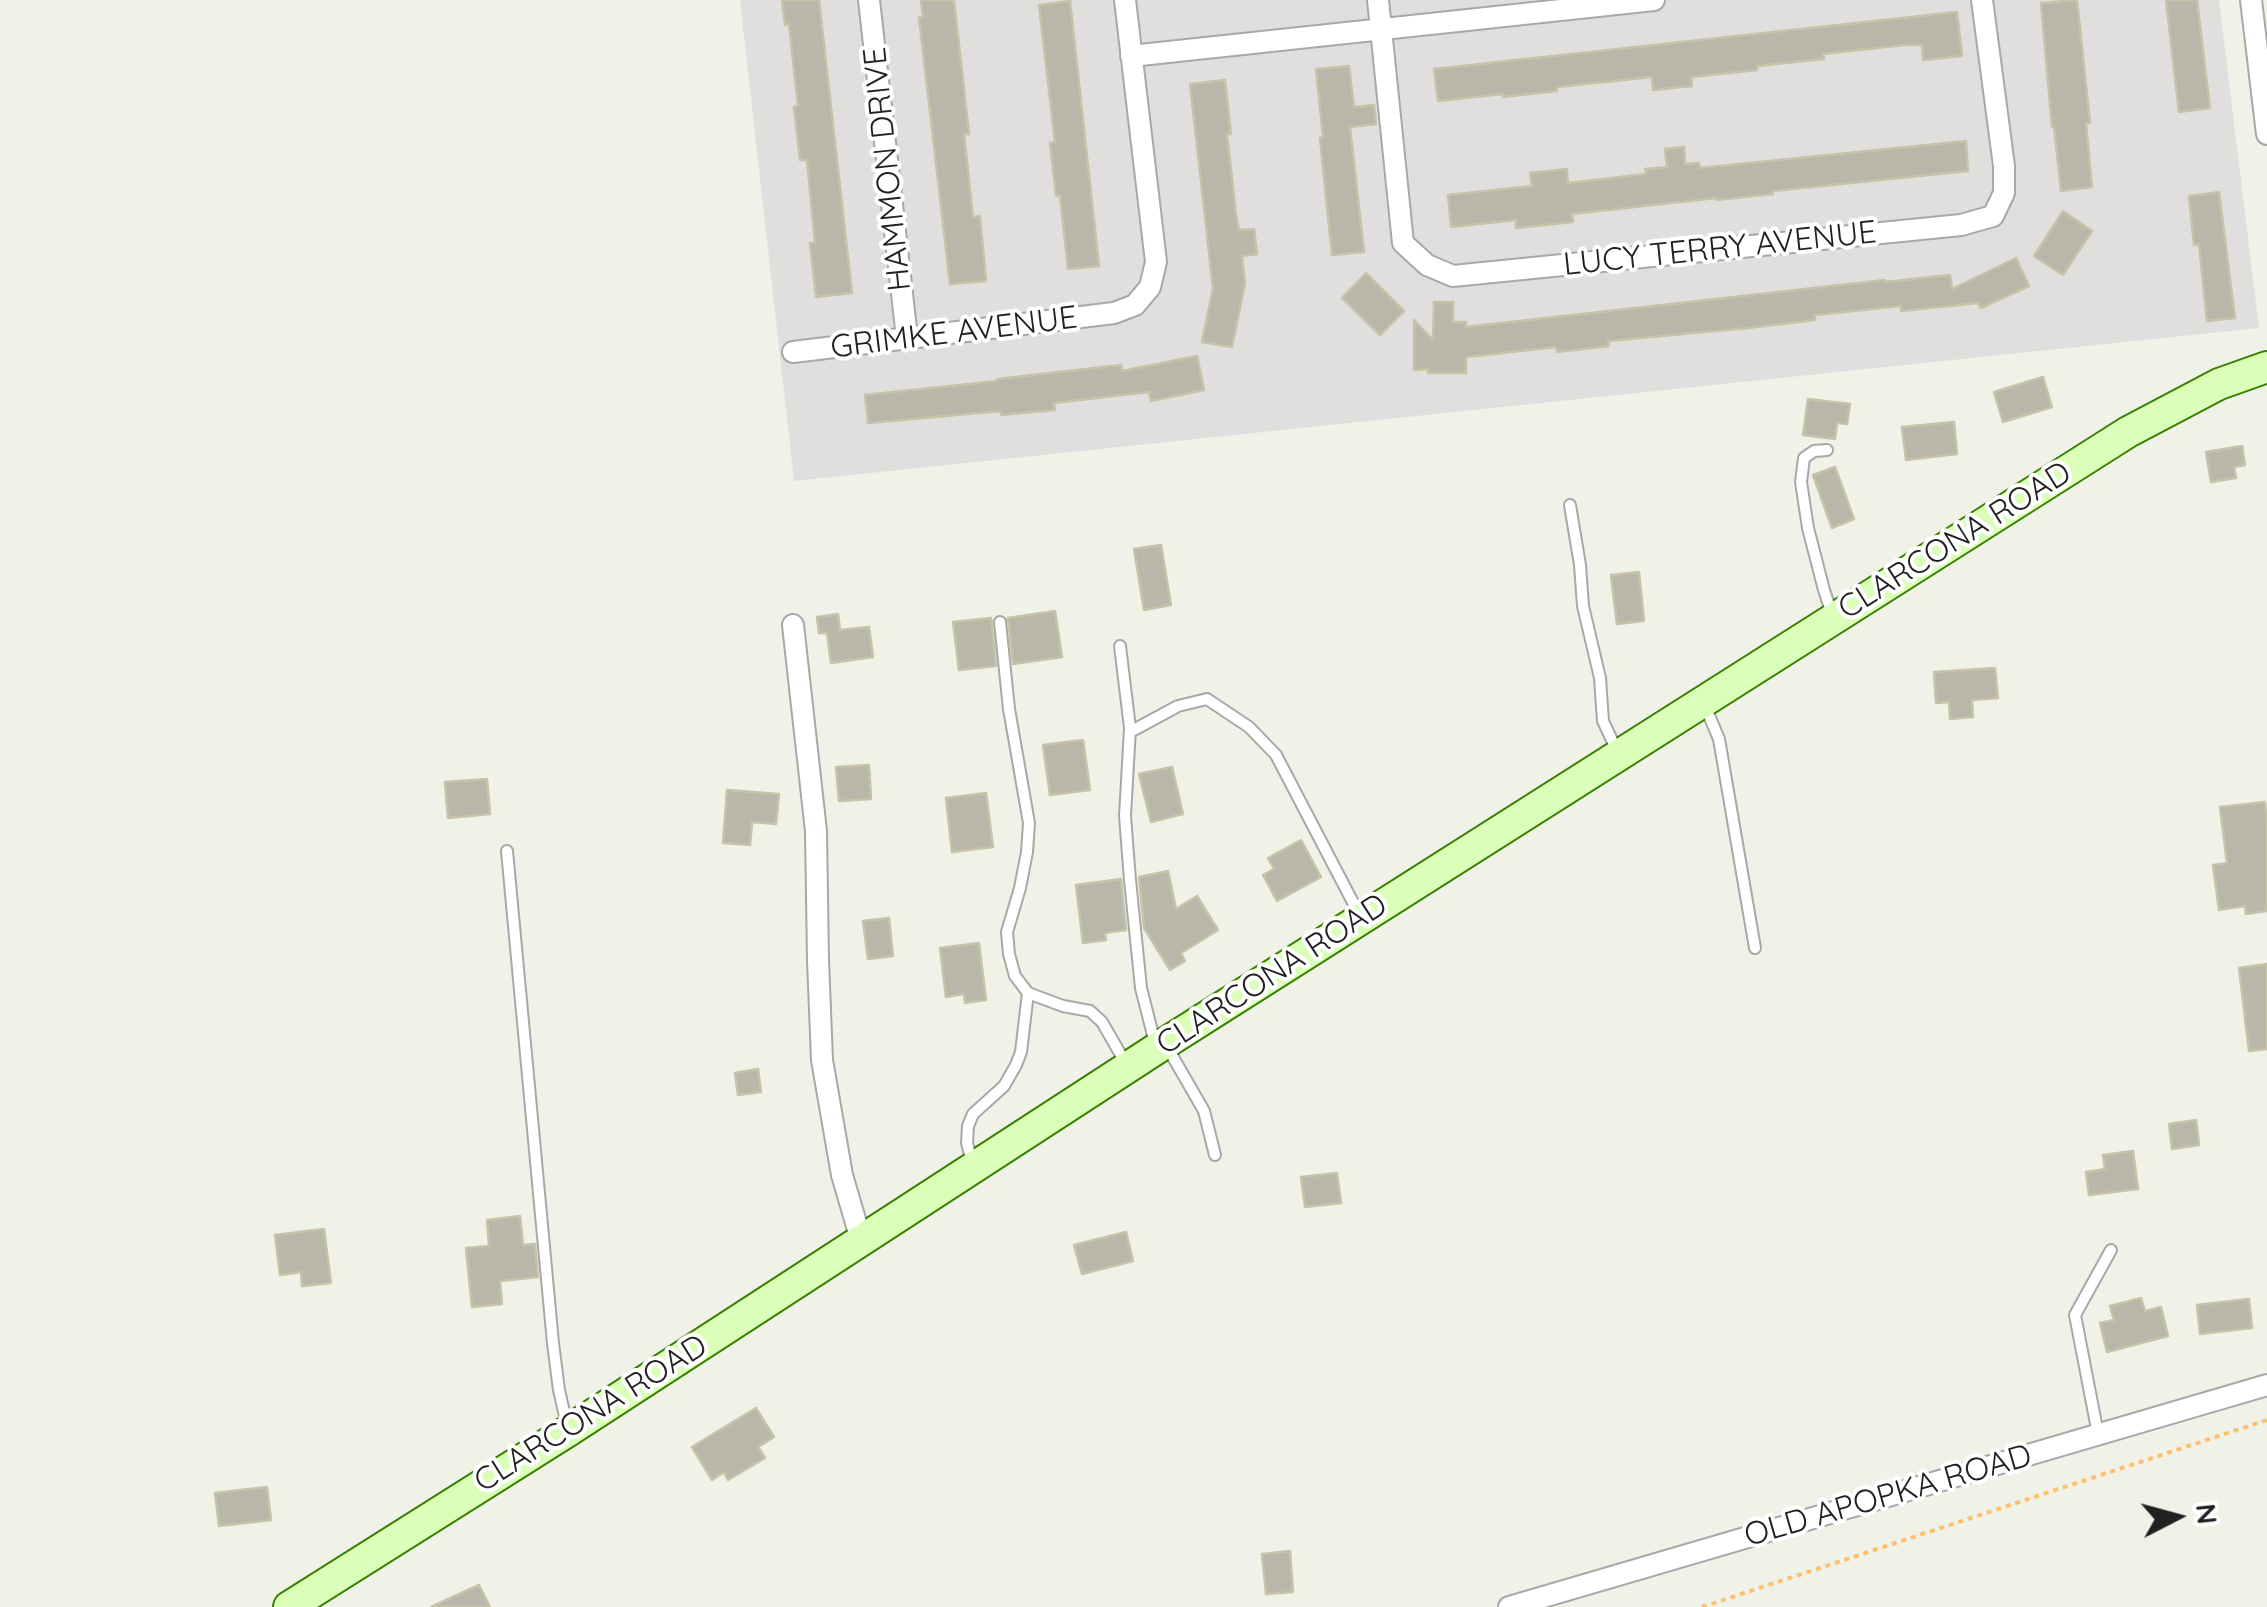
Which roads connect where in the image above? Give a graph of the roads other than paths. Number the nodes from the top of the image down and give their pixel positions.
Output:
1 (869, 0) edge
2 (1124, 0) edge
3 (1378, 0) edge
4 (1654, 0) edge
5 (1982, 0) edge
6 (2251, 0) edge
7 (1381, 29) junction
8 (1131, 56) junction
9 (2267, 134) edge
10 (907, 338) junction
11 (793, 352) dead end
12 (2267, 367) edge
13 (1826, 450) dead end
14 (1570, 506) dead end
15 (1834, 618) junction
16 (1000, 622) dead end
17 (792, 624) dead end
18 (1120, 646) dead end
19 (1703, 701) junction
20 (1130, 732) junction
21 (1619, 754) junction
22 (507, 851) dead end
23 (1362, 918) junction
24 (1755, 948) dead end
25 (1028, 993) junction
26 (1160, 1046) junction
27 (1128, 1068) junction
28 (1215, 1154) dead end
29 (973, 1168) junction
30 (861, 1240) junction
31 (2111, 1250) dead end
32 (2267, 1386) edge
33 (568, 1431) junction
34 (2098, 1435) junction
35 (289, 1607) edge
36 (1509, 1607) edge

1 - 10 street, HAMMON DRIVE
2 - 8 street
3 - 7 street
4 - 7 street
5 - 7 street, LUCY TERRY AVENUE
6 - 9 street
7 - 8 street
8 - 10 street, GRIMKE AVENUE
10 - 11 street, GRIMKE AVENUE
12 - 15 main road, CLARCONA ROAD
13 - 15 lane
14 - 21 lane
15 - 19 main road, CLARCONA ROAD
16 - 25 lane
17 - 30 street
18 - 20 lane
19 - 21 main road, CLARCONA ROAD
19 - 24 lane
20 - 23 lane
20 - 26 lane
21 - 23 main road, CLARCONA ROAD
22 - 33 lane
23 - 26 main road, CLARCONA ROAD
25 - 27 lane
25 - 29 lane
26 - 27 main road, CLARCONA ROAD
26 - 28 lane
27 - 29 main road, CLARCONA ROAD
29 - 30 main road, CLARCONA ROAD
30 - 33 main road, CLARCONA ROAD
31 - 34 lane
32 - 34 street, OLD APOPKA ROAD
33 - 35 main road, CLARCONA ROAD
34 - 36 street, OLD APOPKA ROAD

